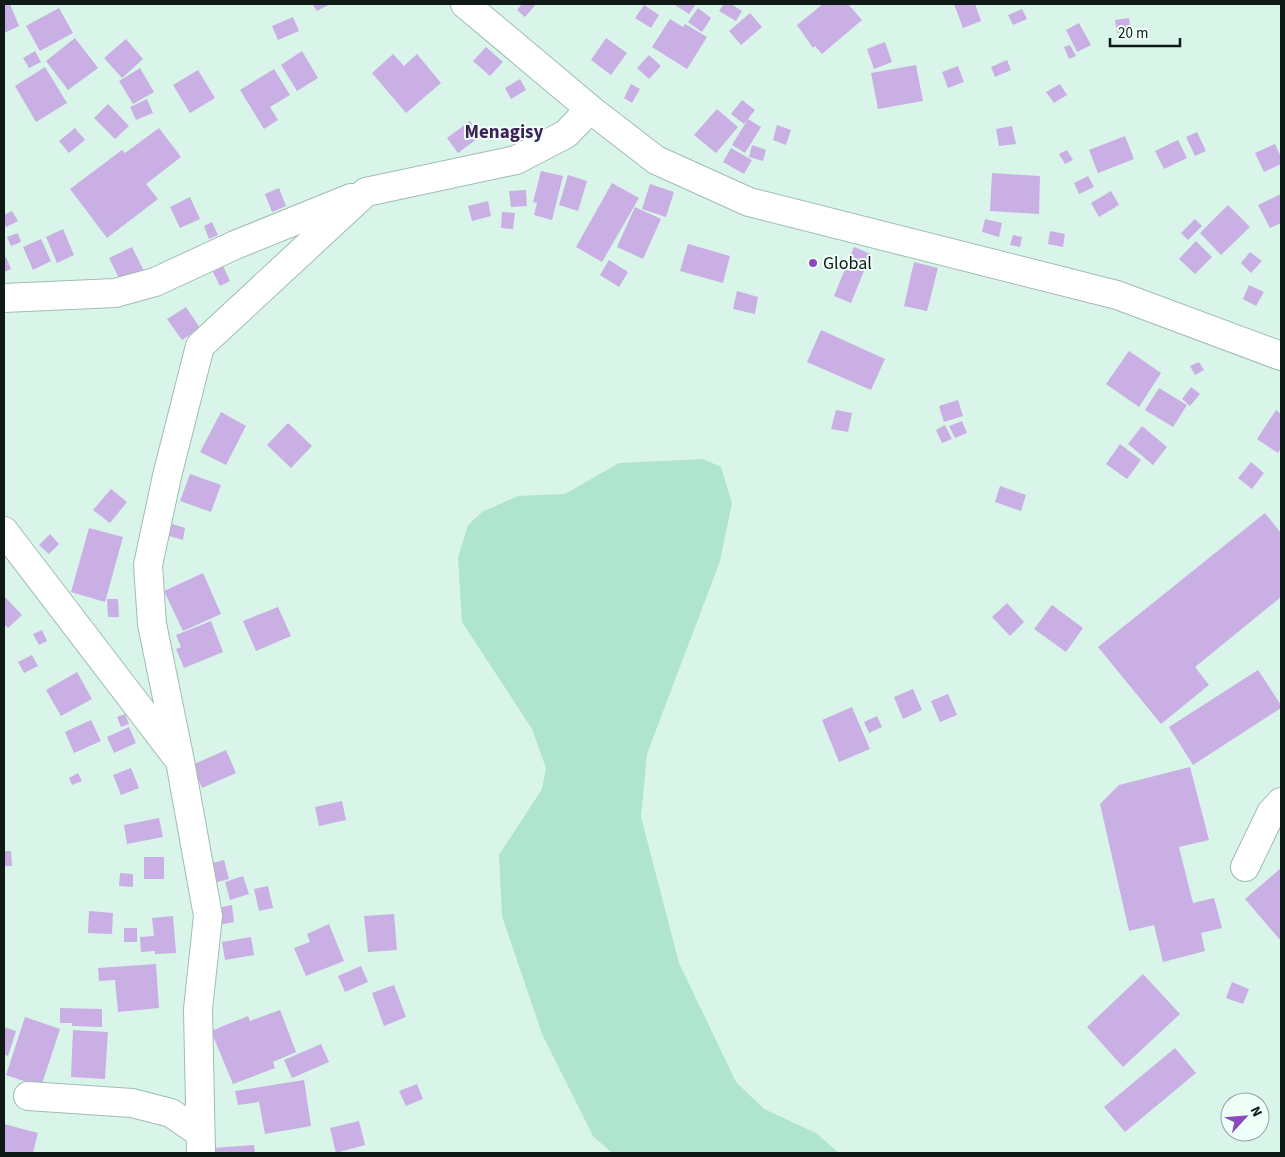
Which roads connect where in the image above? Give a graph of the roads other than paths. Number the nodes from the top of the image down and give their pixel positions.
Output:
1 (465, 4) edge
2 (590, 109) junction
3 (366, 192) junction
4 (4, 298) edge
5 (1281, 356) edge
6 (4, 531) edge
7 (180, 761) junction
8 (1281, 802) edge
9 (1245, 867) dead end
10 (28, 1096) dead end
11 (200, 1143) edge

1 - 2 street
2 - 3 street
2 - 5 street
3 - 4 street
3 - 7 street
6 - 7 street
7 - 11 street
8 - 9 street
10 - 11 street

